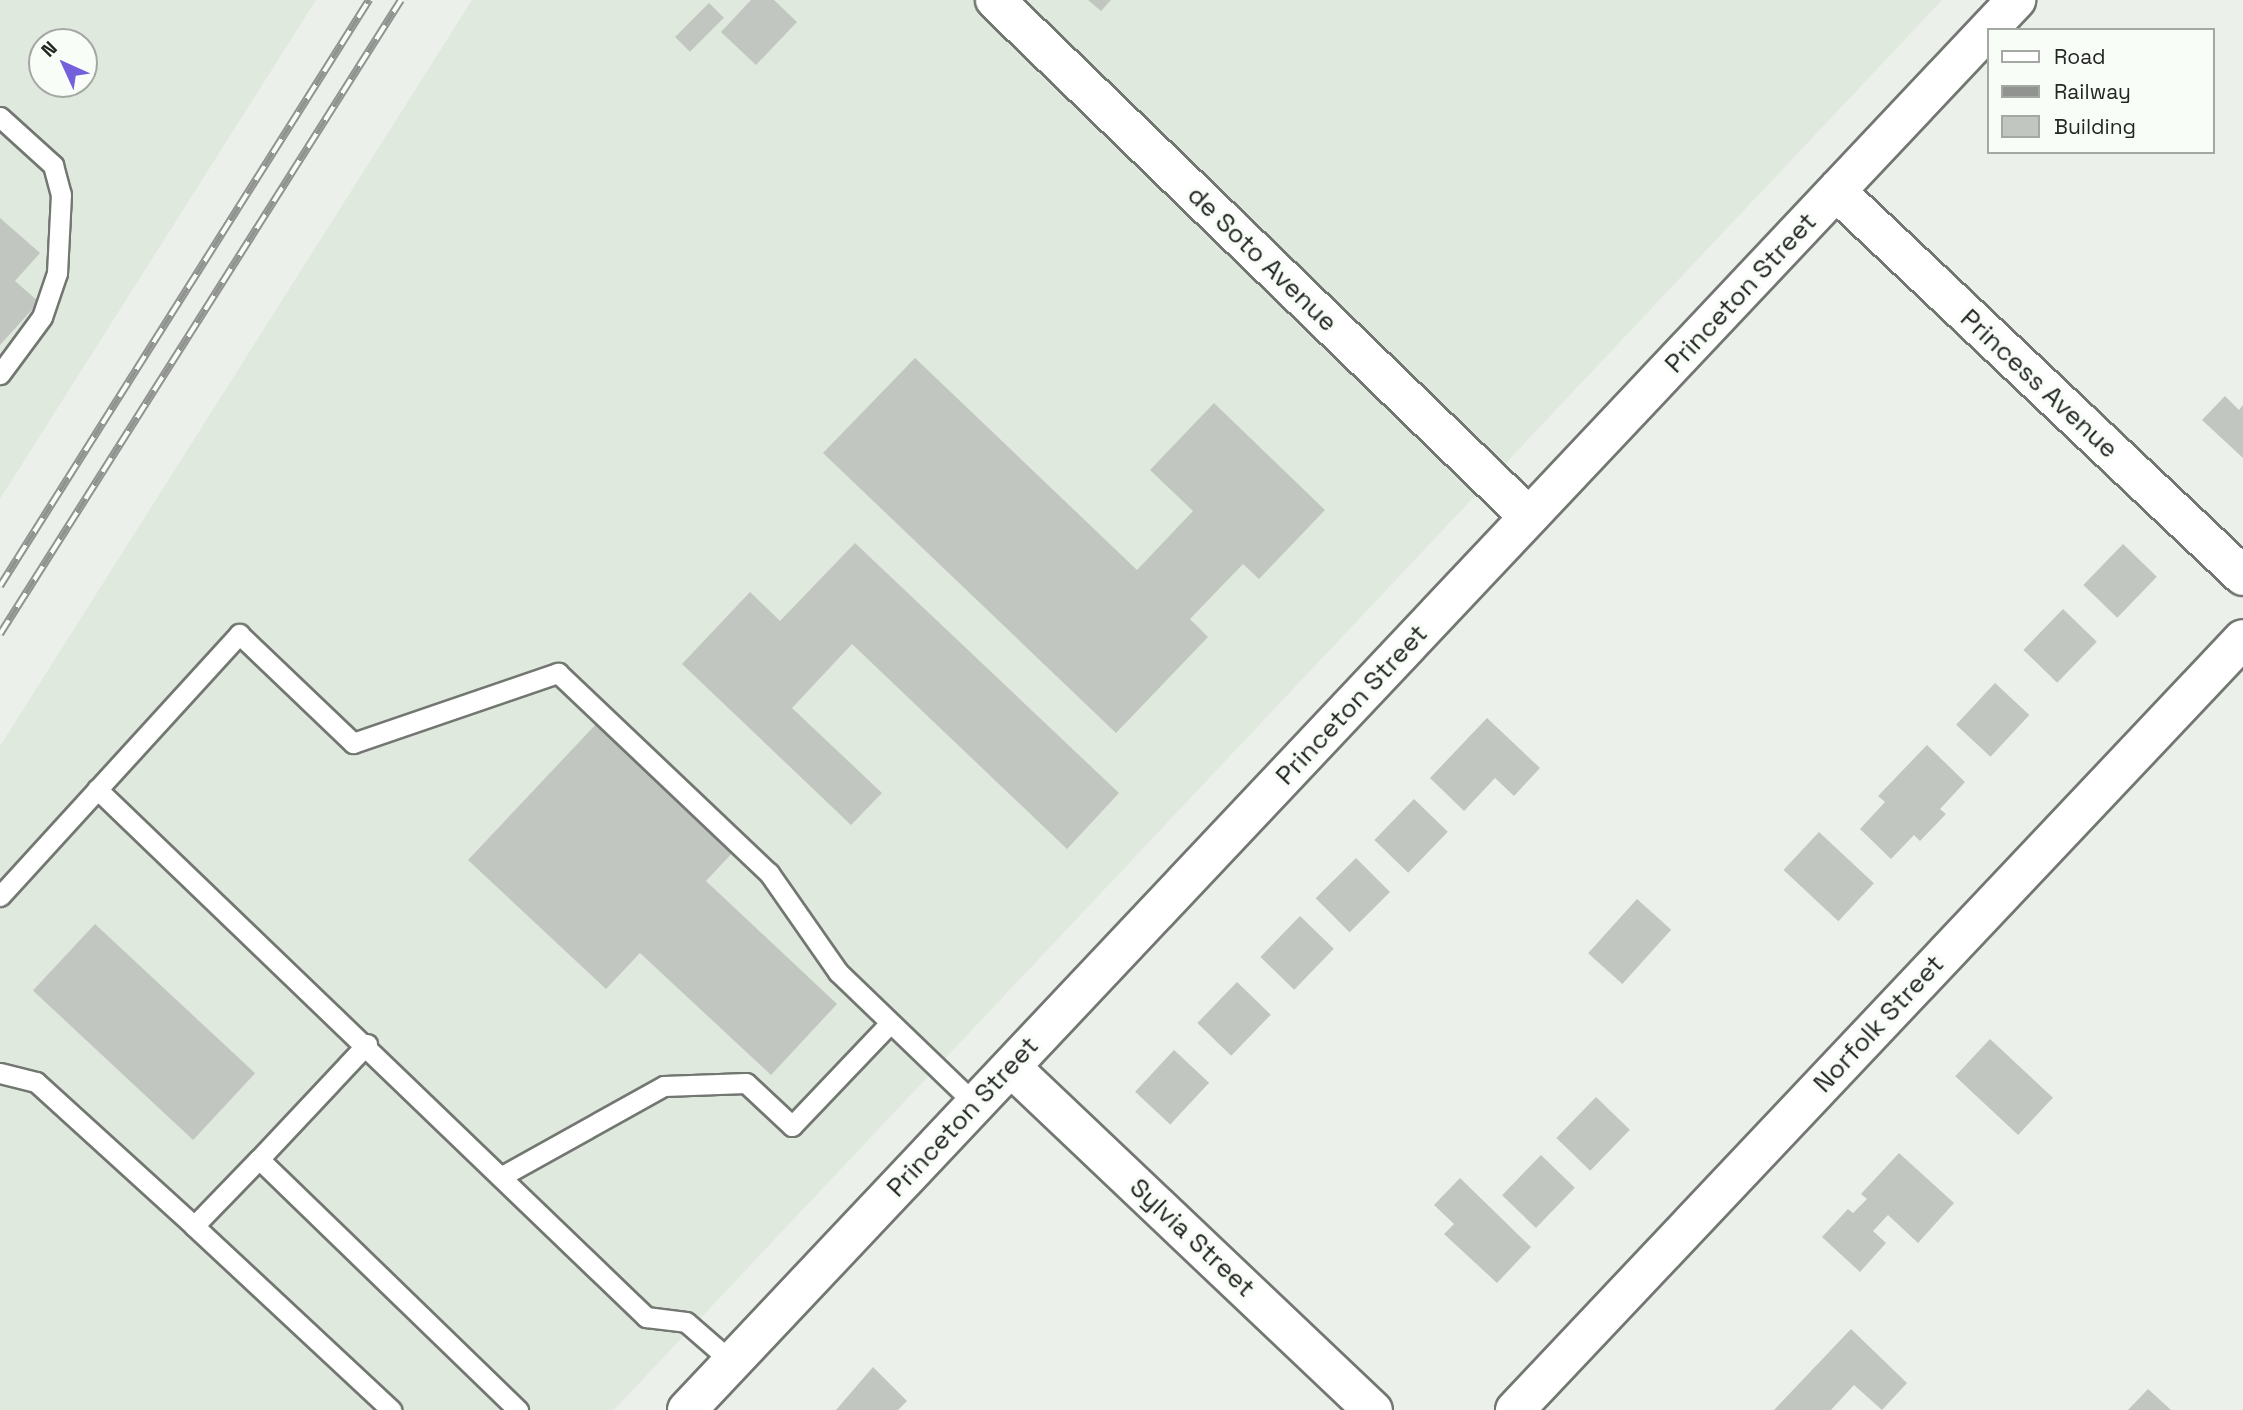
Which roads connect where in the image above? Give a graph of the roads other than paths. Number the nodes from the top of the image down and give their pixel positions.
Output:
1 (995, 0) edge
2 (2016, 0) edge
3 (1990, 28) edge
4 (1988, 30) edge
5 (0, 117) edge
6 (1836, 191) junction
7 (0, 374) edge
8 (1529, 517) junction
9 (2243, 576) edge
10 (2243, 639) edge
11 (97, 789) junction
12 (0, 896) edge
13 (889, 1024) junction
14 (367, 1044) junction
15 (1011, 1067) junction
16 (0, 1073) edge
17 (975, 1104) junction
18 (259, 1159) junction
19 (502, 1176) junction
20 (194, 1226) junction
21 (732, 1362) junction
22 (391, 1410) edge
23 (518, 1410) edge
24 (687, 1410) edge
25 (1373, 1410) edge
26 (1516, 1410) edge

1 - 8 street, de Soto Avenue
2 - 3 street, Princeton Street
4 - 6 street, Princeton Street
5 - 7 lane
6 - 8 street, Princeton Street
6 - 9 street, Princess Avenue
8 - 15 street, Princeton Street
10 - 26 street, Norfolk Street
11 - 12 lane
11 - 13 lane
11 - 14 lane
13 - 17 lane
13 - 19 lane
14 - 18 lane
14 - 19 lane
15 - 17 street, Princeton Street
15 - 25 street, Sylvia Street
16 - 20 lane
17 - 21 street, Princeton Street
18 - 20 lane
18 - 23 lane
19 - 21 lane
20 - 22 lane
21 - 24 street, Princeton Street

